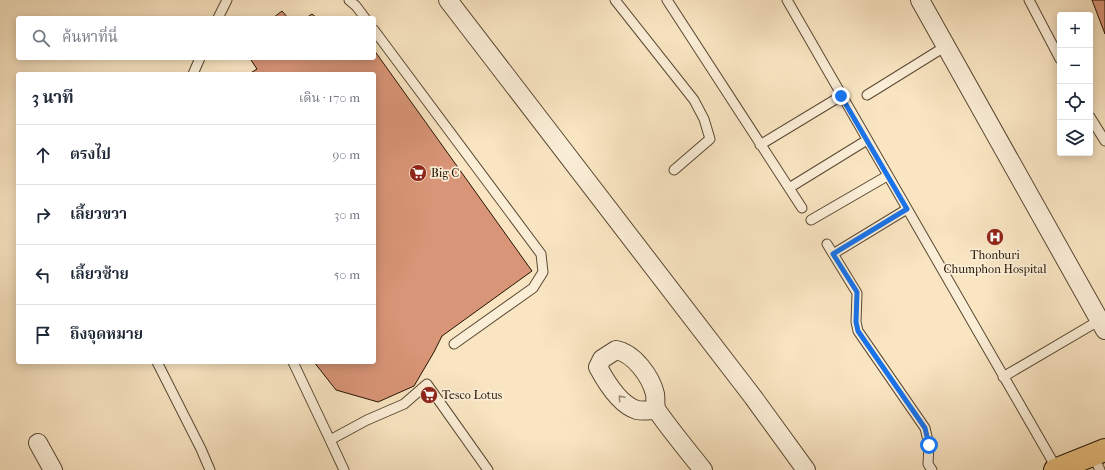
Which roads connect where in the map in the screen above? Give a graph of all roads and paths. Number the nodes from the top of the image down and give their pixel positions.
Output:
1 (226, 0) edge
2 (349, 0) edge
3 (448, 0) edge
4 (615, 0) edge
5 (667, 0) edge
6 (786, 0) edge
7 (920, 0) edge
8 (1029, 0) edge
9 (219, 16) edge
10 (364, 16) edge
11 (376, 33) edge
12 (946, 46) junction
13 (1057, 53) edge
14 (199, 60) edge
15 (194, 72) edge
16 (867, 95) dead end
17 (841, 96) junction
18 (1092, 120) edge
19 (867, 140) junction
20 (1105, 141) edge
21 (760, 145) junction
22 (674, 170) dead end
23 (887, 176) junction
24 (788, 188) junction
25 (802, 208) dead end
26 (907, 209) junction
27 (811, 220) dead end
28 (827, 244) dead end
29 (833, 254) junction
30 (1102, 325) edge
31 (454, 344) dead end
32 (158, 364) edge
33 (294, 364) edge
34 (1003, 377) junction
35 (656, 410) dead end
36 (330, 440) junction
37 (38, 443) dead end
38 (1099, 458) edge
39 (53, 470) edge
40 (210, 470) edge
41 (344, 470) edge
42 (488, 470) edge
43 (703, 470) edge
44 (806, 470) edge
45 (932, 470) edge
46 (1056, 470) edge

1 - 9 lane
2 - 10 lane
3 - 44 street
4 - 22 lane
5 - 21 lane
6 - 17 lane
7 - 12 street
8 - 13 lane
11 - 31 lane
12 - 16 lane
12 - 30 street
14 - 15 lane
17 - 19 lane
17 - 21 lane
18 - 20 lane
19 - 23 lane
19 - 24 lane
21 - 24 lane
23 - 26 lane
23 - 27 lane
24 - 25 lane
26 - 29 lane
26 - 34 lane
28 - 29 lane
29 - 45 lane
30 - 34 lane
32 - 40 lane
33 - 36 lane
34 - 46 lane
35 - 43 street
36 - 41 lane
36 - 42 lane
37 - 39 street
38 - 46 main road

